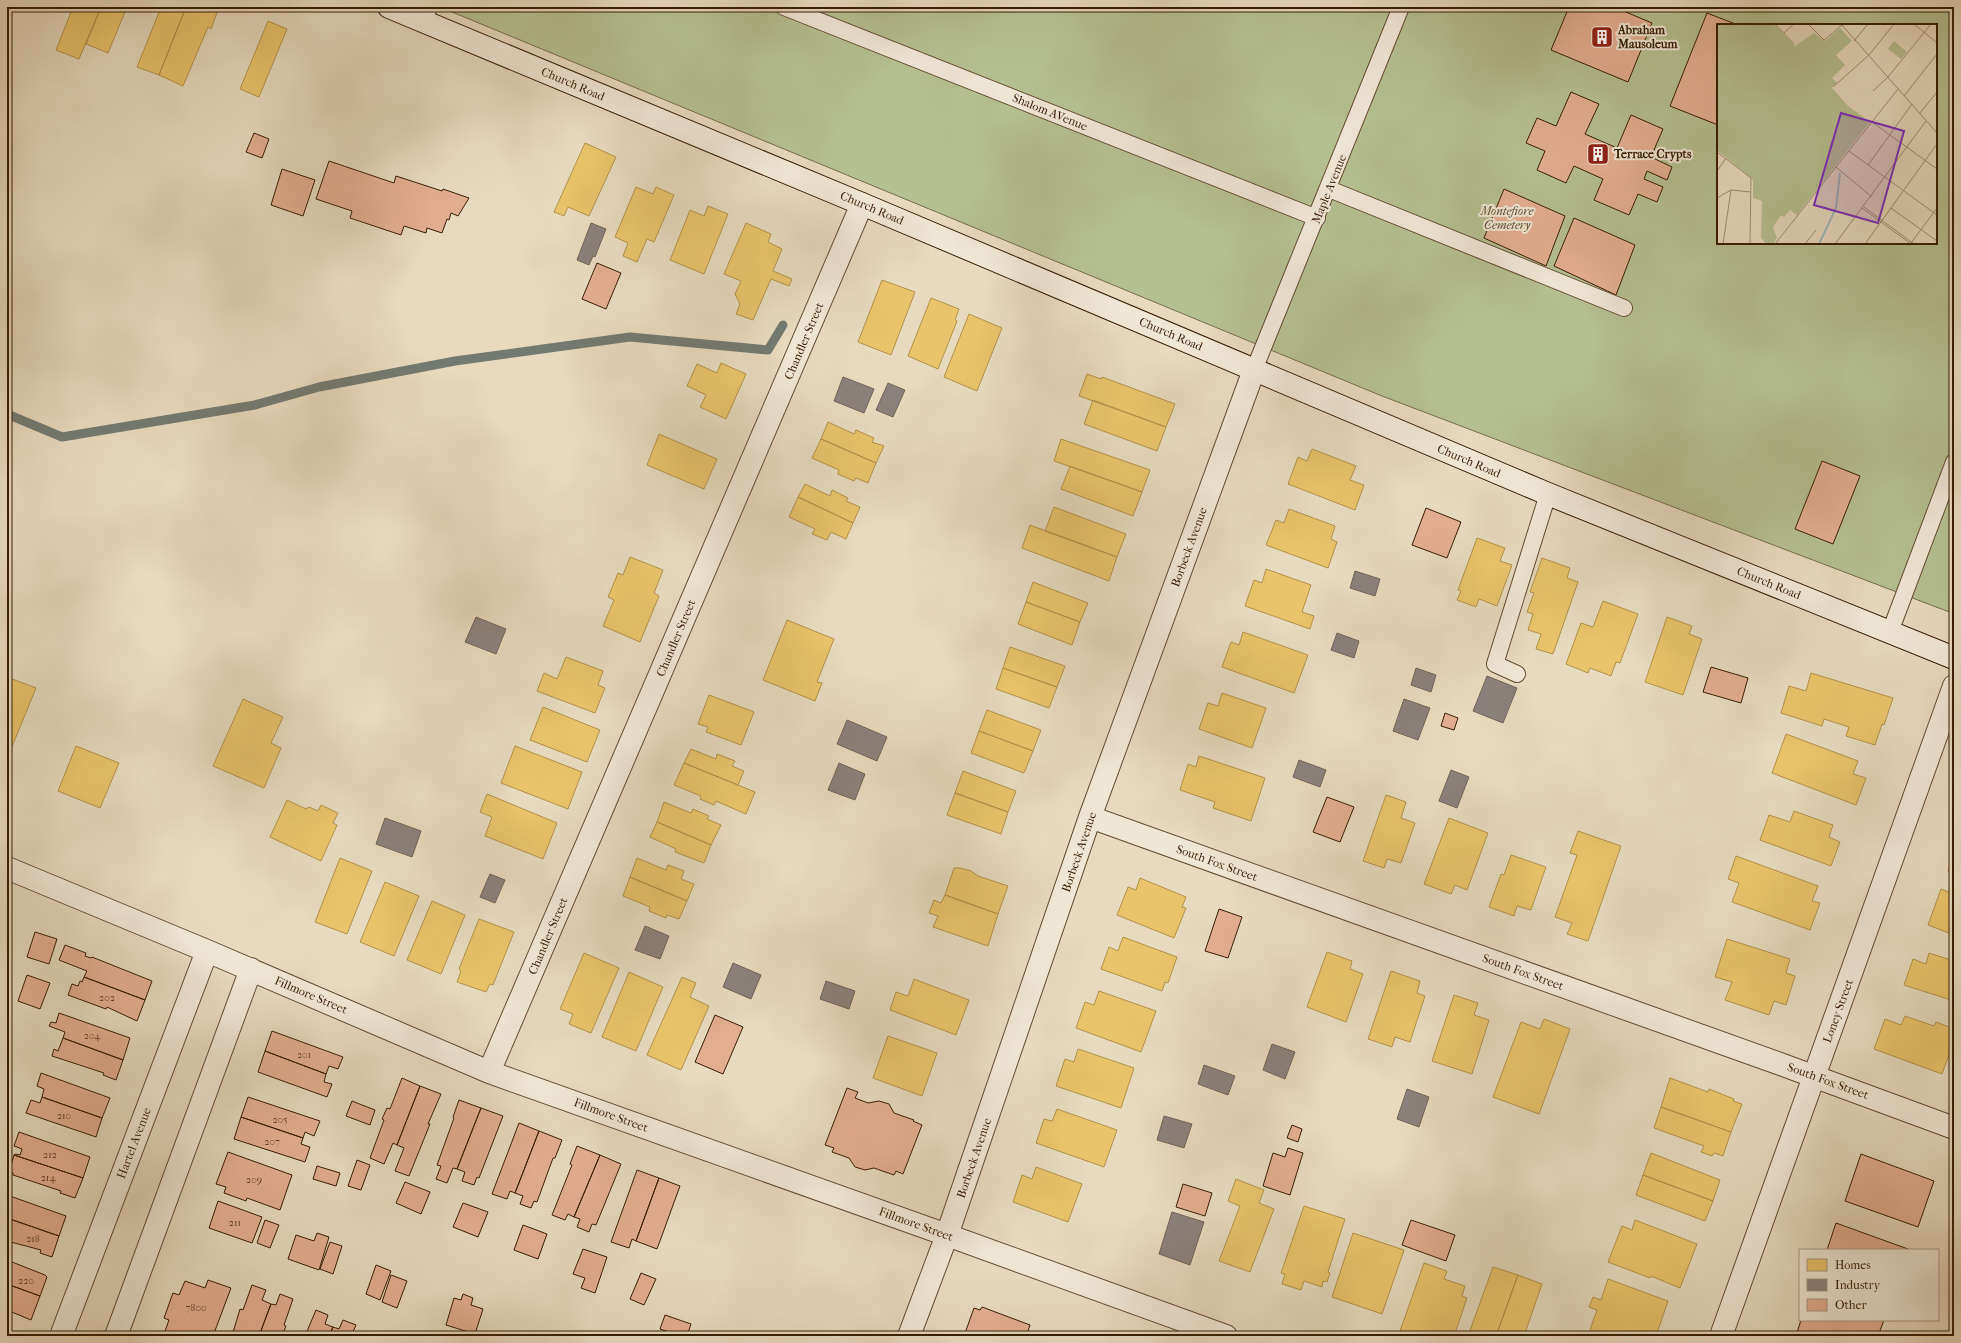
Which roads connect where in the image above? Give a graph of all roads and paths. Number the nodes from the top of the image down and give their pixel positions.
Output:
1 (389, 7) edge
2 (784, 7) edge
3 (1402, 7) edge
4 (426, 14) edge
5 (1329, 189) junction
6 (862, 204) junction
7 (1317, 218) junction
8 (1624, 308) dead end
9 (1254, 370) junction
10 (1954, 462) edge
11 (1548, 494) junction
12 (1890, 632) junction
13 (1954, 658) edge
14 (1517, 674) dead end
15 (1954, 686) edge
16 (1090, 817) junction
17 (7, 868) edge
18 (207, 951) junction
19 (251, 969) junction
20 (490, 1072) junction
21 (1815, 1076) junction
22 (1954, 1128) edge
23 (948, 1235) junction
24 (61, 1336) edge
25 (116, 1336) edge
26 (909, 1336) edge
27 (1226, 1336) edge
28 (1722, 1336) edge

1 - 4 street, Church Road
2 - 7 lane, Shalom AVenue
3 - 5 lane, Maple Avenue
4 - 6 street, Church Road
5 - 7 lane, Maple Avenue
5 - 8 lane
6 - 9 street, Church Road
6 - 20 street, Chandler Street
7 - 9 lane, Maple Avenue
9 - 11 street, Church Road
9 - 16 street, Borbeck Avenue
10 - 12 lane
11 - 12 street, Church Road
11 - 14 lane
12 - 13 street, Church Road
15 - 21 street, Loney Street
16 - 21 street, South Fox Street
16 - 23 street, Borbeck Avenue
17 - 18 street, Fillmore Street
18 - 19 street, Fillmore Street
18 - 24 street, Hartel Avenue
19 - 20 street, Fillmore Street
19 - 25 street
20 - 23 street, Fillmore Street
21 - 22 street, South Fox Street
21 - 28 street, Loney Street
23 - 26 street, Borbeck Avenue
23 - 27 street, Fillmore Street

